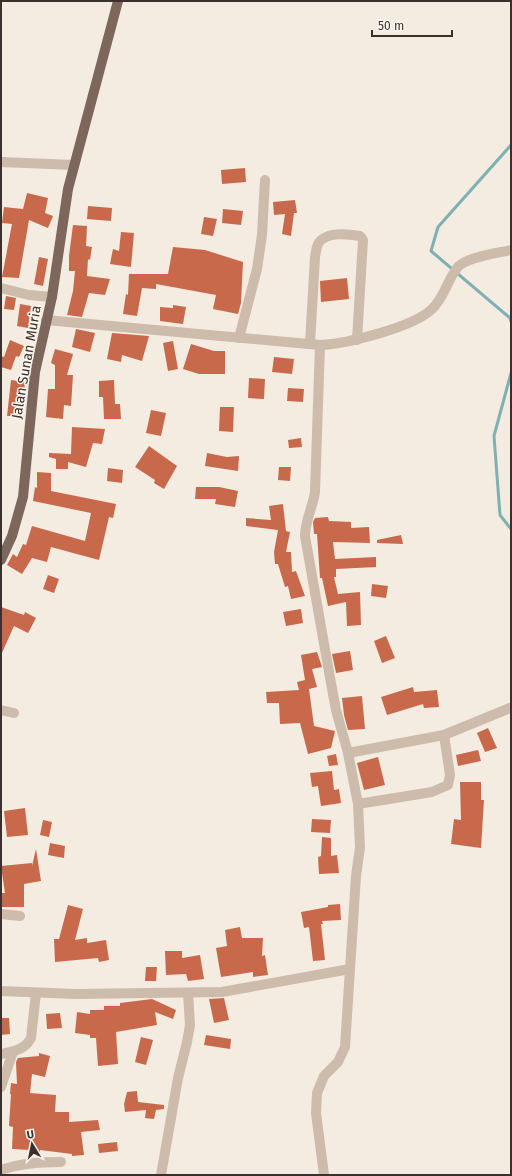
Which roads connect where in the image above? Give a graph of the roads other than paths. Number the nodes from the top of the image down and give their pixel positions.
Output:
1 (118, 1) edge
2 (1, 162) edge
3 (74, 165) junction
4 (265, 180) dead end
5 (511, 250) edge
6 (1, 288) edge
7 (52, 297) junction
8 (46, 320) junction
9 (239, 338) junction
10 (357, 340) junction
11 (315, 344) junction
12 (1, 560) edge
13 (510, 708) dead end
14 (1, 710) edge
15 (14, 713) dead end
16 (444, 735) junction
17 (348, 753) junction
18 (358, 804) junction
19 (1, 914) edge
20 (20, 916) dead end
21 (350, 969) junction
22 (1, 991) edge
23 (36, 992) junction
24 (188, 993) junction
25 (12, 1052) junction
26 (1, 1054) edge
27 (1, 1087) edge
28 (60, 1162) dead end
29 (1, 1173) edge
30 (161, 1175) edge
31 (324, 1175) edge

1 - 3 main road, Jalan Sunan Muria
2 - 3 street
3 - 7 main road, Jalan Sunan Muria
4 - 9 street
5 - 10 street
6 - 7 street
7 - 8 main road, Jalan Sunan Muria
8 - 9 street
8 - 12 main road, Jalan Sunan Muria
9 - 11 street
10 - 11 street
10 - 11 street
11 - 17 street
13 - 16 street
14 - 15 street
16 - 17 street
16 - 18 street
17 - 18 street
18 - 21 street
19 - 20 street
21 - 24 street
21 - 31 street
22 - 23 street
23 - 24 street
23 - 25 street
24 - 30 street
25 - 26 street
25 - 27 street
28 - 29 street

